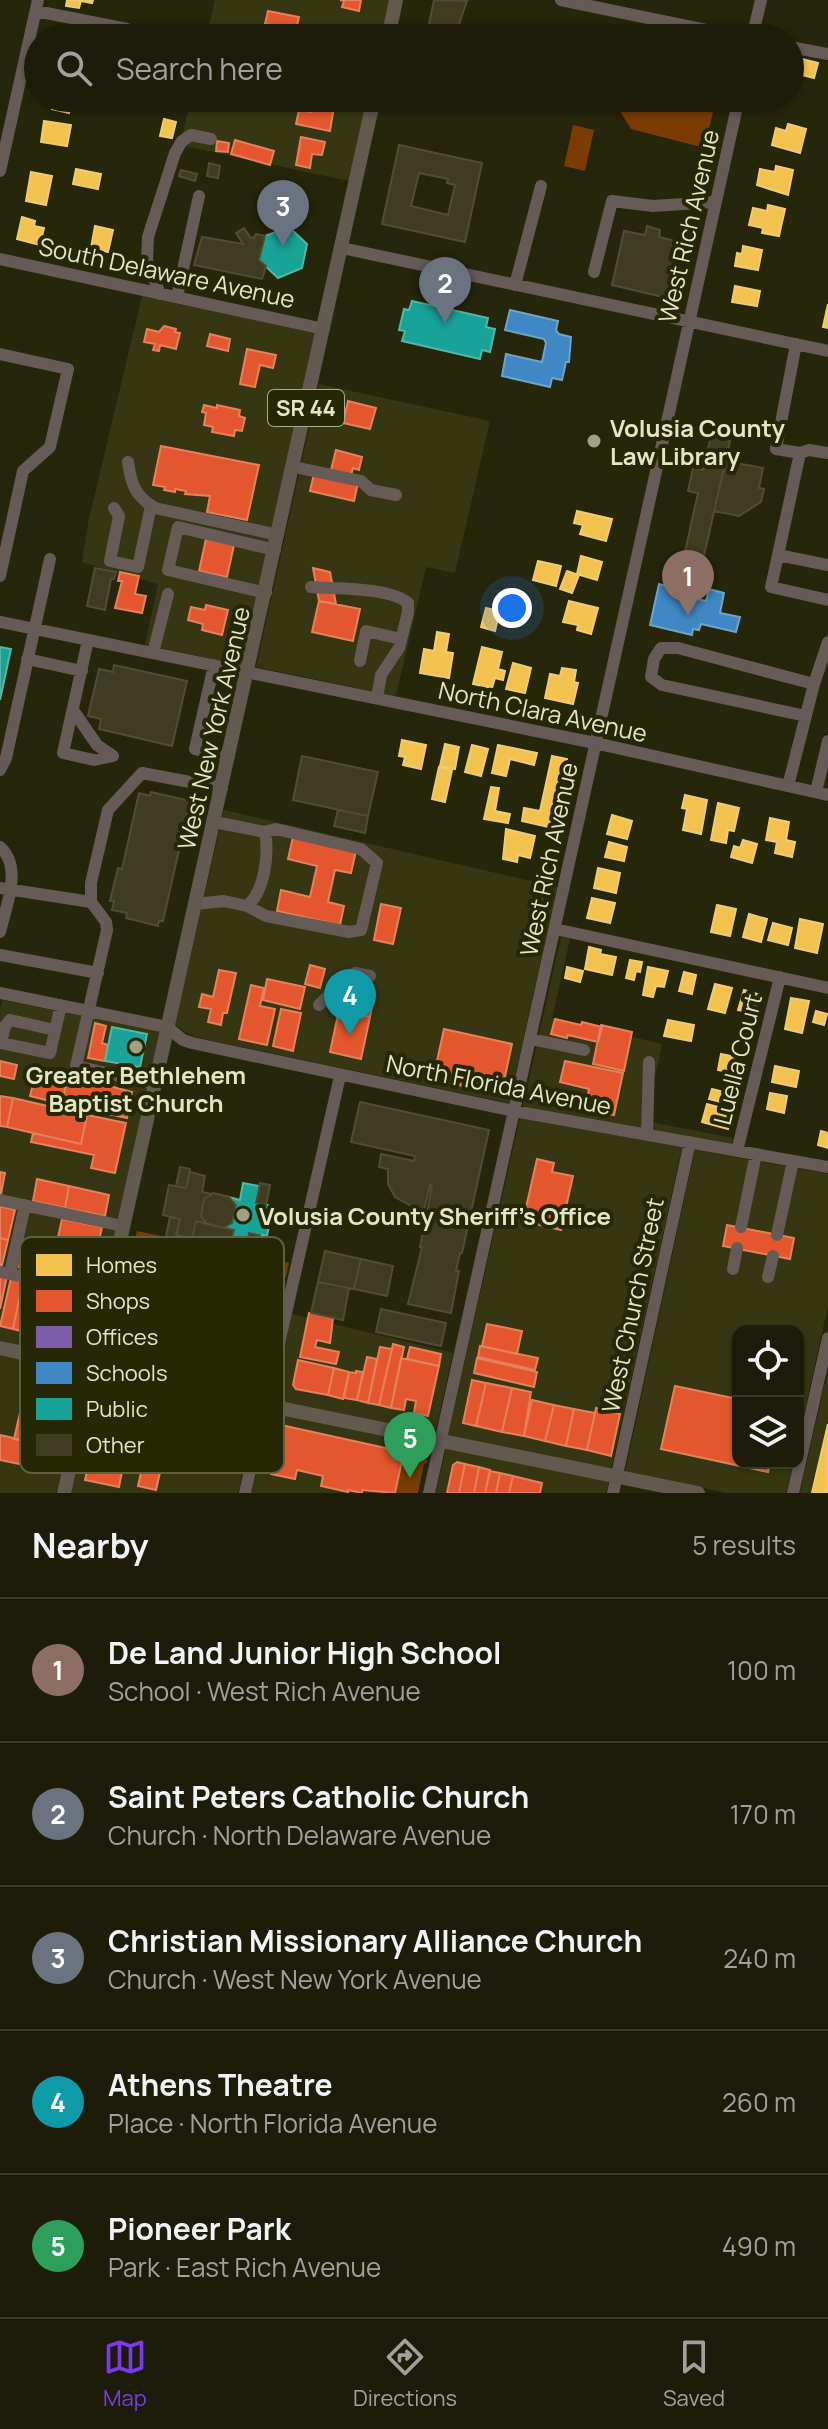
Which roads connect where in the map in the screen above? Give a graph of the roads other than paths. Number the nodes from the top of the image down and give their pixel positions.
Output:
1 (396, 0) edge
2 (561, 0) edge
3 (761, 0) edge
4 (37, 6) edge
5 (107, 24) edge
6 (391, 24) edge
7 (677, 24) edge
8 (755, 24) edge
9 (804, 50) edge
10 (828, 54) edge
11 (24, 64) edge
12 (371, 112) edge
13 (736, 112) edge
14 (211, 139) dead end
15 (0, 171) edge
16 (541, 186) dead end
17 (199, 196) dead end
18 (715, 202) junction
19 (342, 248) junction
20 (0, 259) edge
21 (594, 272) dead end
22 (515, 285) junction
23 (160, 294) junction
24 (177, 297) junction
25 (689, 322) junction
26 (324, 329) junction
27 (796, 344) junction
28 (828, 351) edge
29 (0, 354) edge
30 (800, 453) junction
31 (828, 453) edge
32 (128, 462) dead end
33 (294, 467) junction
34 (396, 495) dead end
35 (151, 506) junction
36 (114, 508) dead end
37 (277, 542) junction
38 (778, 555) junction
39 (50, 559) dead end
40 (828, 565) edge
41 (0, 576) edge
42 (311, 587) dead end
43 (266, 593) junction
44 (168, 594) dead end
45 (828, 600) edge
46 (0, 622) edge
47 (34, 629) junction
48 (401, 639) junction
49 (88, 640) junction
50 (828, 642) edge
51 (153, 653) junction
52 (27, 659) junction
53 (360, 661) dead end
54 (214, 665) junction
55 (82, 671) junction
56 (248, 672) junction
57 (814, 684) junction
58 (377, 698) junction
59 (73, 710) junction
60 (806, 716) junction
61 (828, 741) edge
62 (595, 743) junction
63 (229, 756) junction
64 (0, 770) edge
65 (788, 786) junction
66 (222, 788) junction
67 (822, 793) edge
68 (214, 822) junction
69 (265, 832) junction
70 (0, 847) edge
71 (5, 889) edge
72 (91, 902) junction
73 (195, 904) junction
74 (247, 906) junction
75 (1, 925) edge
76 (555, 929) junction
77 (0, 955) edge
78 (98, 973) junction
79 (370, 976) dead end
80 (780, 977) junction
81 (828, 988) edge
82 (0, 993) edge
83 (61, 1005) junction
84 (319, 1005) dead end
85 (90, 1011) junction
86 (167, 1027) junction
87 (55, 1030) junction
88 (531, 1039) junction
89 (0, 1043) edge
90 (584, 1050) dead end
91 (649, 1062) dead end
92 (340, 1076) junction
93 (155, 1084) junction
94 (514, 1111) junction
95 (647, 1135) junction
96 (690, 1142) junction
97 (737, 1151) junction
98 (756, 1154) junction
99 (793, 1161) junction
100 (828, 1167) edge
101 (0, 1200) edge
102 (25, 1205) junction
103 (123, 1226) junction
104 (741, 1227) dead end
105 (777, 1235) dead end
106 (121, 1237) edge
107 (737, 1248) dead end
108 (773, 1256) dead end
109 (733, 1269) dead end
110 (5, 1272) edge
111 (768, 1277) dead end
112 (284, 1322) edge
113 (828, 1338) edge
114 (0, 1348) edge
115 (20, 1352) edge
116 (284, 1409) edge
117 (440, 1441) junction
118 (68, 1473) edge
119 (250, 1473) edge
120 (617, 1476) junction
121 (654, 1489) edge
122 (64, 1493) edge
123 (245, 1493) edge
124 (429, 1493) edge
125 (613, 1493) edge
126 (698, 1493) edge
127 (793, 1493) edge

1 - 6 main road
2 - 7 street
3 - 8 street
4 - 5 street
9 - 10 street
11 - 15 street
12 - 19 main road, West New York Avenue / SR 44
13 - 18 street, West Rich Avenue
14 - 23 street
16 - 22 street
17 - 24 street
18 - 21 street
18 - 25 street, West Rich Avenue
19 - 22 street
19 - 26 main road, West New York Avenue / SR 44
20 - 23 street, South Delaware Avenue
22 - 25 street
23 - 24 street, South Delaware Avenue
24 - 26 street, South Delaware Avenue
25 - 27 street
25 - 62 street, West Rich Avenue
26 - 33 main road, West New York Avenue / SR 44
27 - 28 street
27 - 30 street
29 - 41 street
30 - 31 street
30 - 38 street
32 - 35 street
33 - 34 street
33 - 37 main road, West New York Avenue / SR 44
35 - 36 street
35 - 37 street
37 - 43 main road, West New York Avenue / SR 44
37 - 43 street
38 - 40 street
38 - 45 street
39 - 47 street
42 - 48 street
43 - 56 main road, West New York Avenue / SR 44
44 - 51 street
46 - 47 street, North Clara Avenue
47 - 49 street, North Clara Avenue
47 - 52 street
48 - 53 street
48 - 58 street
49 - 51 street, North Clara Avenue
49 - 55 street
50 - 57 street
51 - 54 street, North Clara Avenue
52 - 55 street
52 - 64 street
54 - 56 street, North Clara Avenue
54 - 63 street
55 - 59 street
56 - 58 street, North Clara Avenue
56 - 63 main road, West New York Avenue / SR 44
57 - 60 street
57 - 60 street
58 - 62 street, North Clara Avenue
59 - 59 street
60 - 65 street
61 - 67 street
62 - 65 street, North Clara Avenue
62 - 76 street, West Rich Avenue
63 - 66 main road, West New York Avenue / SR 44
65 - 67 street, North Clara Avenue
66 - 68 main road, West New York Avenue / SR 44
66 - 72 street
68 - 69 street
68 - 73 main road, West New York Avenue / SR 44
69 - 74 street
69 - 74 street
70 - 71 street
71 - 72 street
71 - 75 street
72 - 78 street
73 - 74 street
73 - 86 main road, West New York Avenue / SR 44
76 - 80 street
76 - 88 street, West Rich Avenue
77 - 78 street
78 - 85 street
79 - 84 street
80 - 81 street
80 - 97 street, Luella Court
82 - 83 street, North Florida Avenue
83 - 85 street, North Florida Avenue
83 - 87 street
85 - 86 street, North Florida Avenue
85 - 93 street
86 - 92 street, North Florida Avenue
86 - 93 main road, West New York Avenue / SR 44
87 - 89 street
87 - 89 street
88 - 90 street
88 - 94 street, West Rich Avenue
91 - 95 street
92 - 94 street, North Florida Avenue
92 - 112 street
93 - 103 main road, West New York Avenue / SR 44
94 - 95 street, North Florida Avenue
94 - 117 street, West Rich Avenue
95 - 96 street, North Florida Avenue
96 - 97 street, North Florida Avenue
96 - 120 street, West Church Street
97 - 98 street, North Florida Avenue
98 - 99 street, North Florida Avenue
98 - 104 street
99 - 100 street, North Florida Avenue
99 - 105 street
101 - 102 street
102 - 103 street
102 - 110 street
103 - 106 main road, West New York Avenue / SR 44
107 - 109 street
108 - 111 street
113 - 127 street
114 - 115 main road
116 - 117 main road
117 - 120 main road
117 - 124 street, West Rich Avenue
118 - 122 main road, SR 44
119 - 123 street
120 - 121 main road
120 - 125 street, West Church Street
121 - 126 main road

